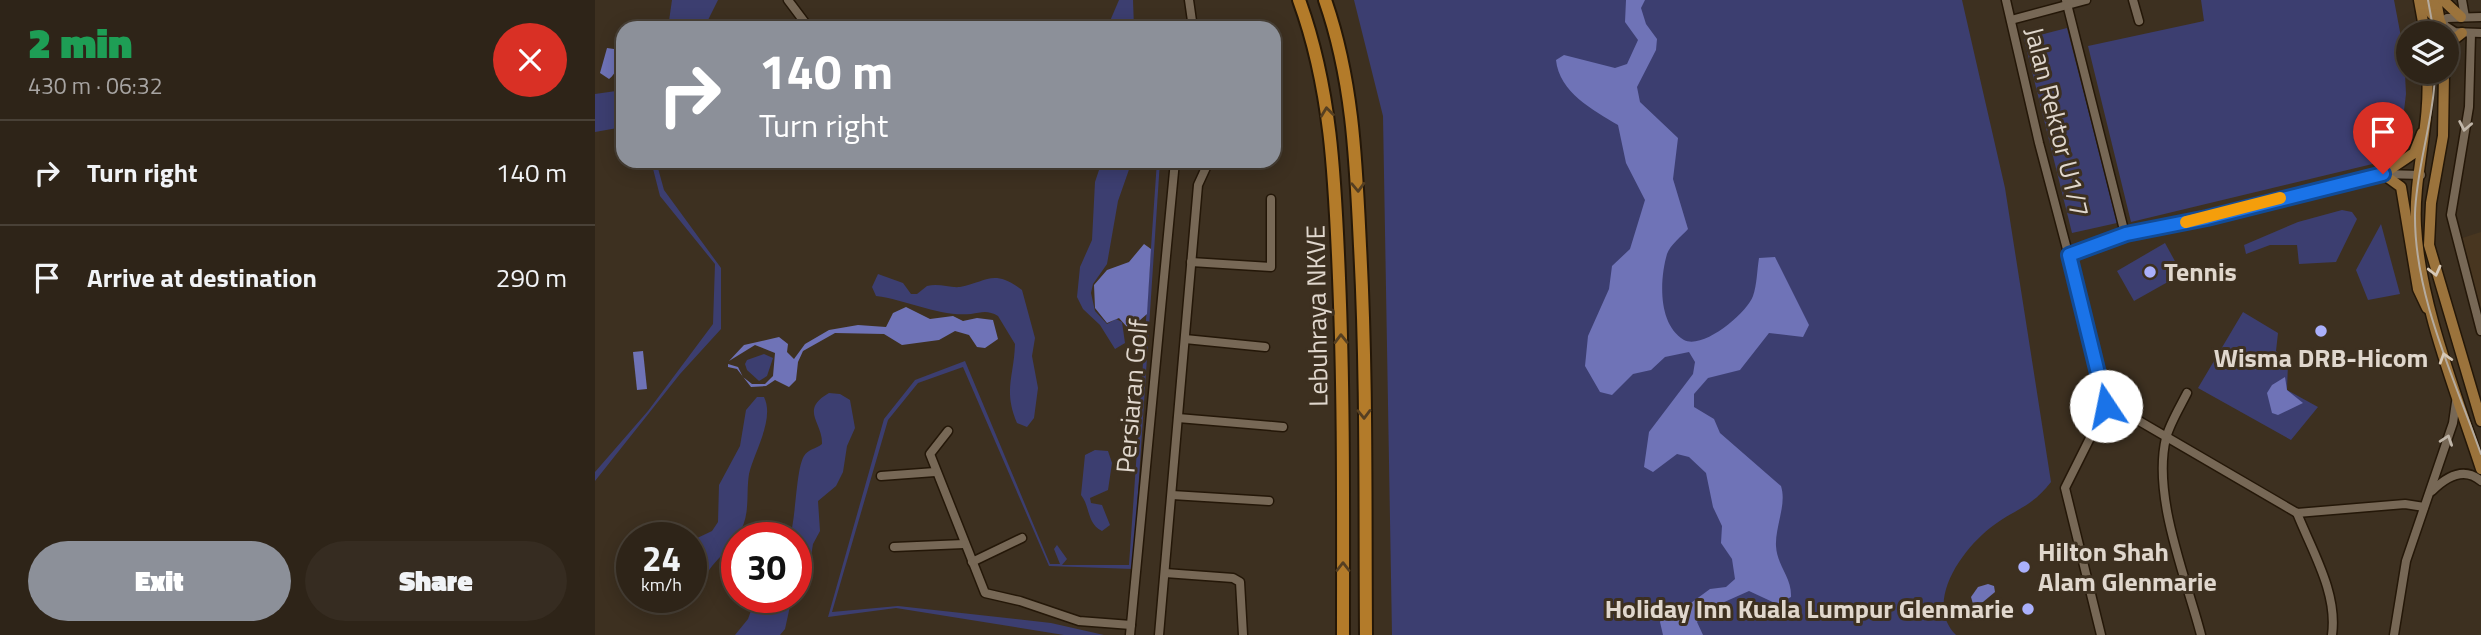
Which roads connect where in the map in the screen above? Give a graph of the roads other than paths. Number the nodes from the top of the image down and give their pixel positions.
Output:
1 (788, 0) edge
2 (1189, 0) edge
3 (1299, 0) edge
4 (1325, 0) edge
5 (2006, 0) edge
6 (2086, 0) edge
7 (2133, 0) edge
8 (2419, 0) edge
9 (2428, 0) edge
10 (2436, 0) edge
11 (2443, 0) edge
12 (2462, 0) edge
13 (2067, 2) edge
14 (2463, 17) junction
15 (2481, 17) edge
16 (2011, 20) junction
17 (804, 21) edge
18 (1188, 21) edge
19 (1192, 21) edge
20 (2139, 21) dead end
21 (2423, 21) edge
22 (2436, 21) edge
23 (2440, 21) edge
24 (2445, 21) edge
25 (2459, 32) edge
26 (2481, 33) edge
27 (2466, 34) junction
28 (2459, 37) edge
29 (2427, 84) edge
30 (2433, 84) edge
31 (2444, 84) edge
32 (2425, 126) junction
33 (2443, 127) junction
34 (2424, 149) junction
35 (1174, 168) edge
36 (1206, 168) edge
37 (2383, 174) junction
38 (2421, 175) junction
39 (1271, 199) dead end
40 (2431, 203) junction
41 (2126, 234) junction
42 (2069, 255) junction
43 (1191, 262) junction
44 (2436, 328) junction
45 (2481, 331) edge
46 (1185, 339) junction
47 (1265, 347) dead end
48 (2454, 385) junction
49 (2187, 393) dead end
50 (2106, 406) junction
51 (1178, 418) junction
52 (2481, 421) edge
53 (1283, 427) dead end
54 (948, 431) dead end
55 (2166, 438) junction
56 (2481, 469) edge
57 (935, 472) junction
58 (881, 476) dead end
59 (2481, 481) edge
60 (2429, 494) junction
61 (1172, 495) junction
62 (1269, 501) dead end
63 (2424, 507) junction
64 (2297, 513) junction
65 (1022, 538) dead end
66 (964, 544) junction
67 (894, 547) dead end
68 (972, 562) junction
69 (1165, 573) junction
70 (1131, 625) junction
71 (1130, 635) edge
72 (1159, 635) edge
73 (1243, 635) edge
74 (1343, 635) edge
75 (1366, 635) edge
76 (2101, 635) edge
77 (2201, 635) edge
78 (2333, 635) edge
79 (2395, 635) edge

1 - 17 street
2 - 18 street
2 - 19 street
74 -> 3 highway, Lebuhraya NKVE
4 -> 75 highway, Lebuhraya NKVE
5 - 16 street, Jalan Rektor U1/7
6 - 13 street
7 - 20 street
8 - 21 main road
9 - 22 main road
10 - 23 main road
11 - 14 main road
12 - 14 street
13 - 16 street
13 - 41 street, Jalan Rektor U1/7
14 - 15 street
14 - 24 street
16 - 42 street, Jalan Rektor U1/7
25 - 27 street
26 - 27 street
27 - 28 main road
27 -> 45 street
29 - 32 main road
30 - 34 main road
31 - 33 main road
32 - 34 main road
32 - 37 main road
33 - 38 main road
33 - 40 main road
34 - 38 main road
35 - 70 street, Persiaran Golf
36 - 43 street
37 - 38 street
37 - 41 street
37 - 44 main road
38 - 40 main road
38 - 44 main road
39 - 43 street
40 -> 52 main road
41 - 42 street
42 - 50 street, Jalan Rektor U1/7
43 - 46 street
48 -> 44 main road
46 - 47 street
46 - 51 street
48 - 56 main road
60 -> 48 street
49 - 55 street
50 - 55 street
50 - 76 street
51 - 53 street
51 - 61 street
54 - 57 street
55 - 64 street
55 - 77 street
57 - 58 street
57 - 66 street
59 - 60 street
60 - 63 street
61 - 62 street
61 - 69 street
63 - 64 street
63 - 79 street
64 - 78 street
65 - 68 street
66 - 67 street
66 - 68 street
68 - 70 street
69 - 72 street
69 - 73 street
70 - 71 street, Persiaran Golf

